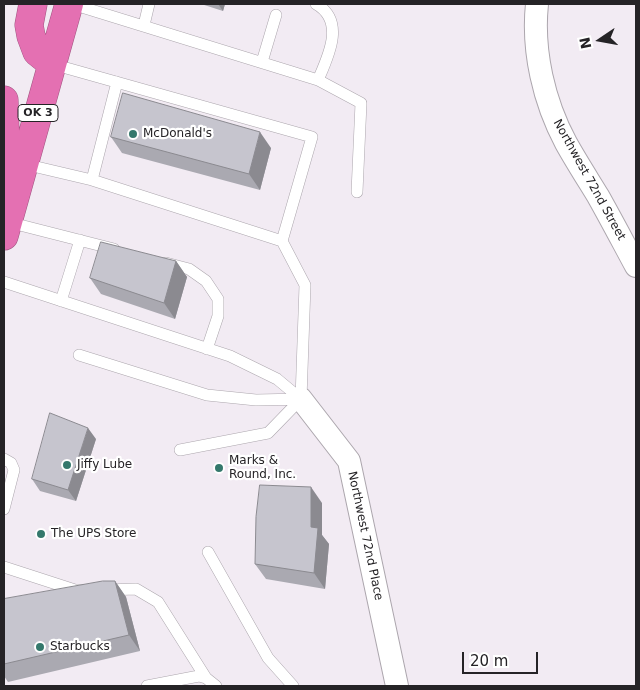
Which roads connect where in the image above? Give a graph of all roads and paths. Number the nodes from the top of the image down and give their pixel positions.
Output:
1 (33, 4) edge
2 (70, 4) edge
3 (149, 4) edge
4 (316, 4) edge
5 (537, 4) edge
6 (276, 16) dead end
7 (144, 25) junction
8 (262, 62) junction
9 (52, 64) junction
10 (318, 80) junction
11 (117, 82) junction
12 (4, 100) edge
13 (24, 164) junction
14 (92, 180) junction
15 (357, 192) dead end
16 (6, 229) edge
17 (80, 240) junction
18 (282, 241) junction
19 (126, 252) edge
20 (153, 260) edge
21 (636, 266) edge
22 (4, 282) edge
23 (61, 301) junction
24 (207, 349) junction
25 (79, 355) dead end
26 (301, 399) junction
27 (180, 450) dead end
28 (4, 459) edge
29 (4, 509) edge
30 (208, 552) dead end
31 (4, 567) edge
32 (206, 678) junction
33 (147, 686) edge
34 (216, 686) edge
35 (293, 686) edge
36 (397, 686) edge

1 - 9 highway
2 - 7 lane
2 - 9 highway, OK 3
3 - 7 lane
4 - 10 lane
5 - 21 street, Northwest 72nd Street
6 - 8 lane
7 - 8 lane
8 - 10 lane
9 - 11 lane
9 - 13 highway, OK 3
10 - 15 lane
11 - 14 lane
11 - 18 lane
12 - 16 highway
13 - 14 lane
13 - 16 highway, OK 3
14 - 18 lane
16 - 17 lane
17 - 19 lane
17 - 23 lane
18 - 26 lane
20 - 24 lane
22 - 23 lane
23 - 24 lane
24 - 26 lane
25 - 26 lane
26 - 27 lane
26 - 36 street, Northwest 72nd Place
28 - 29 lane
30 - 35 lane
31 - 32 lane
32 - 33 lane
32 - 34 lane

